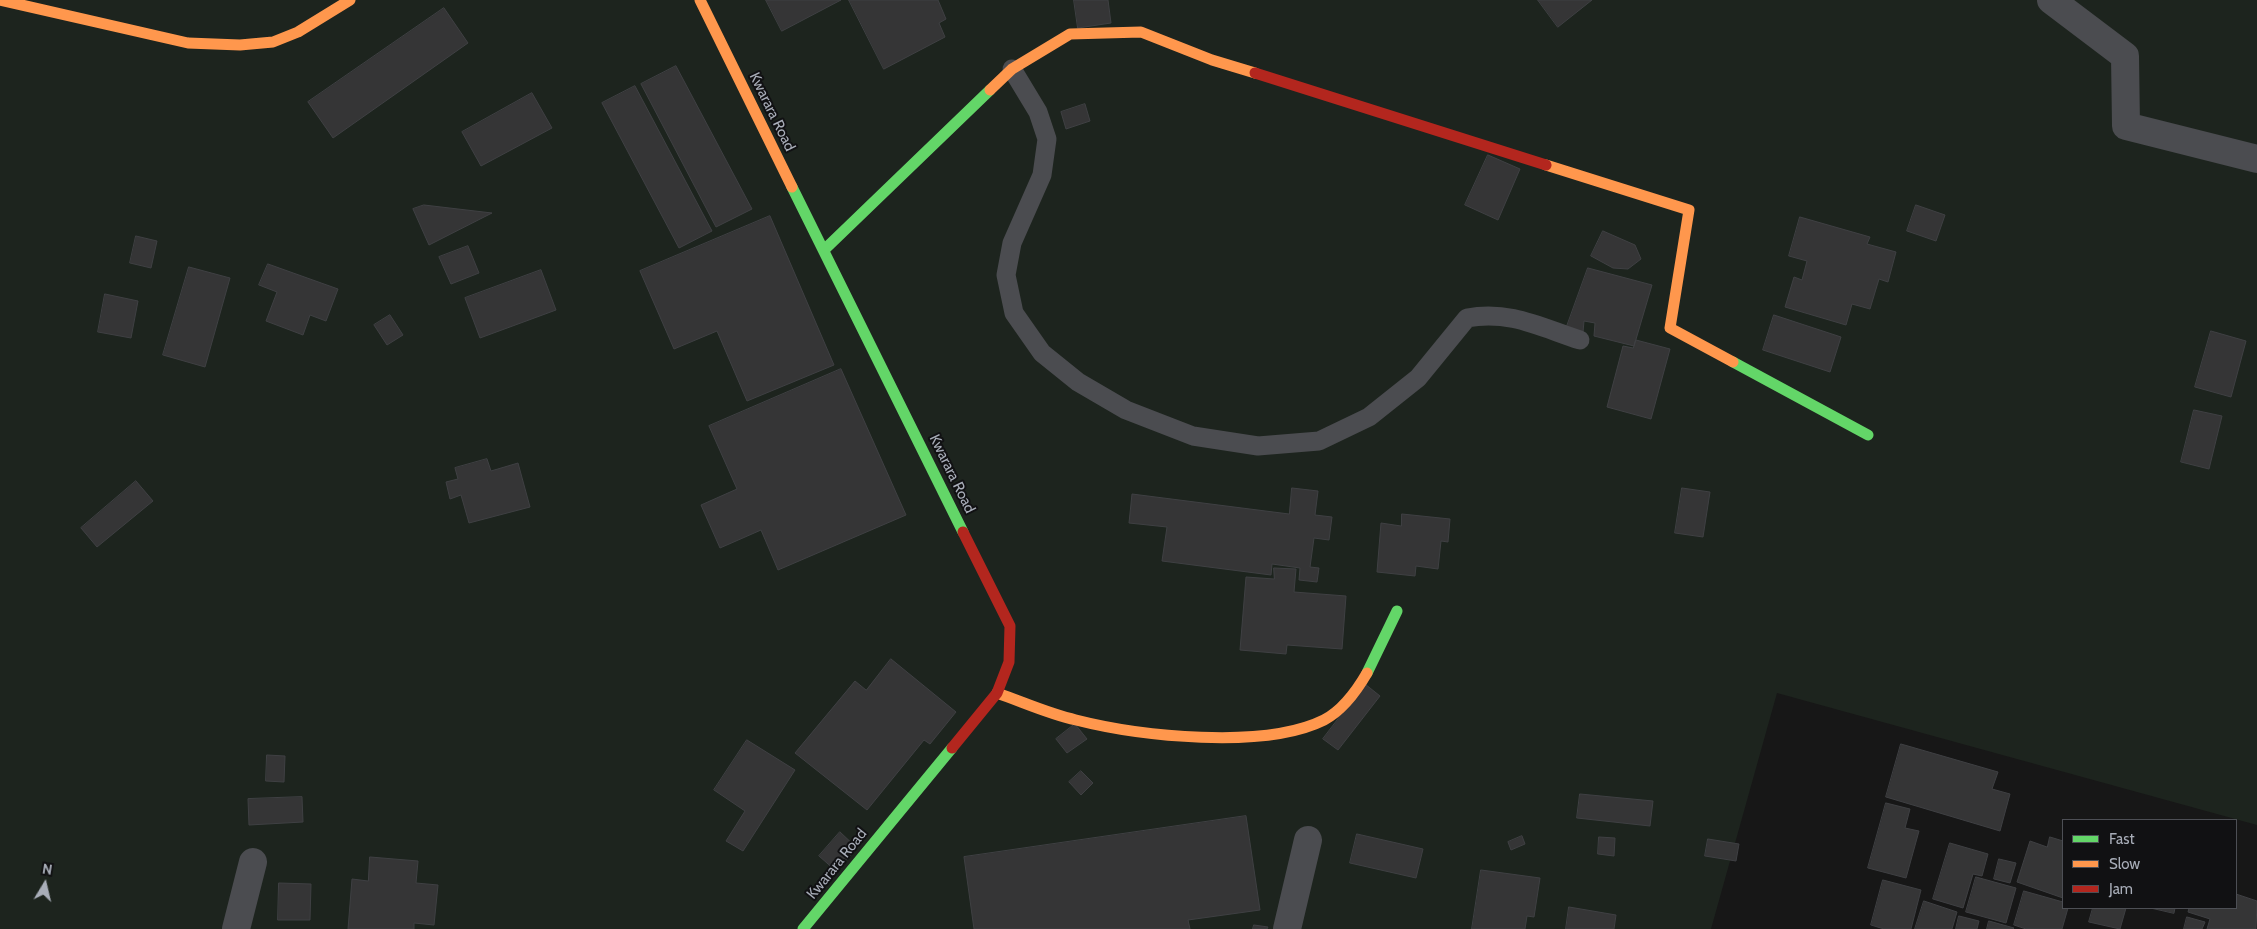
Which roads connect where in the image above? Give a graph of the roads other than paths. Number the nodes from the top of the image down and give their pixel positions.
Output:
1 (0, 0) edge
2 (350, 0) edge
3 (700, 0) edge
4 (2051, 0) edge
5 (1012, 69) junction
6 (2257, 158) edge
7 (824, 250) junction
8 (1580, 340) dead end
9 (1868, 435) dead end
10 (1397, 611) dead end
11 (997, 693) junction
12 (1308, 840) dead end
13 (252, 862) dead end
14 (236, 929) edge
15 (803, 929) edge
16 (1287, 929) edge

1 - 2 street
3 - 7 street, Kwarara Road
4 - 6 street
5 - 7 street
5 - 8 lane
5 - 9 street
7 - 11 street, Kwarara Road
10 - 11 street
11 - 15 street, Kwarara Road
12 - 16 street
13 - 14 street

